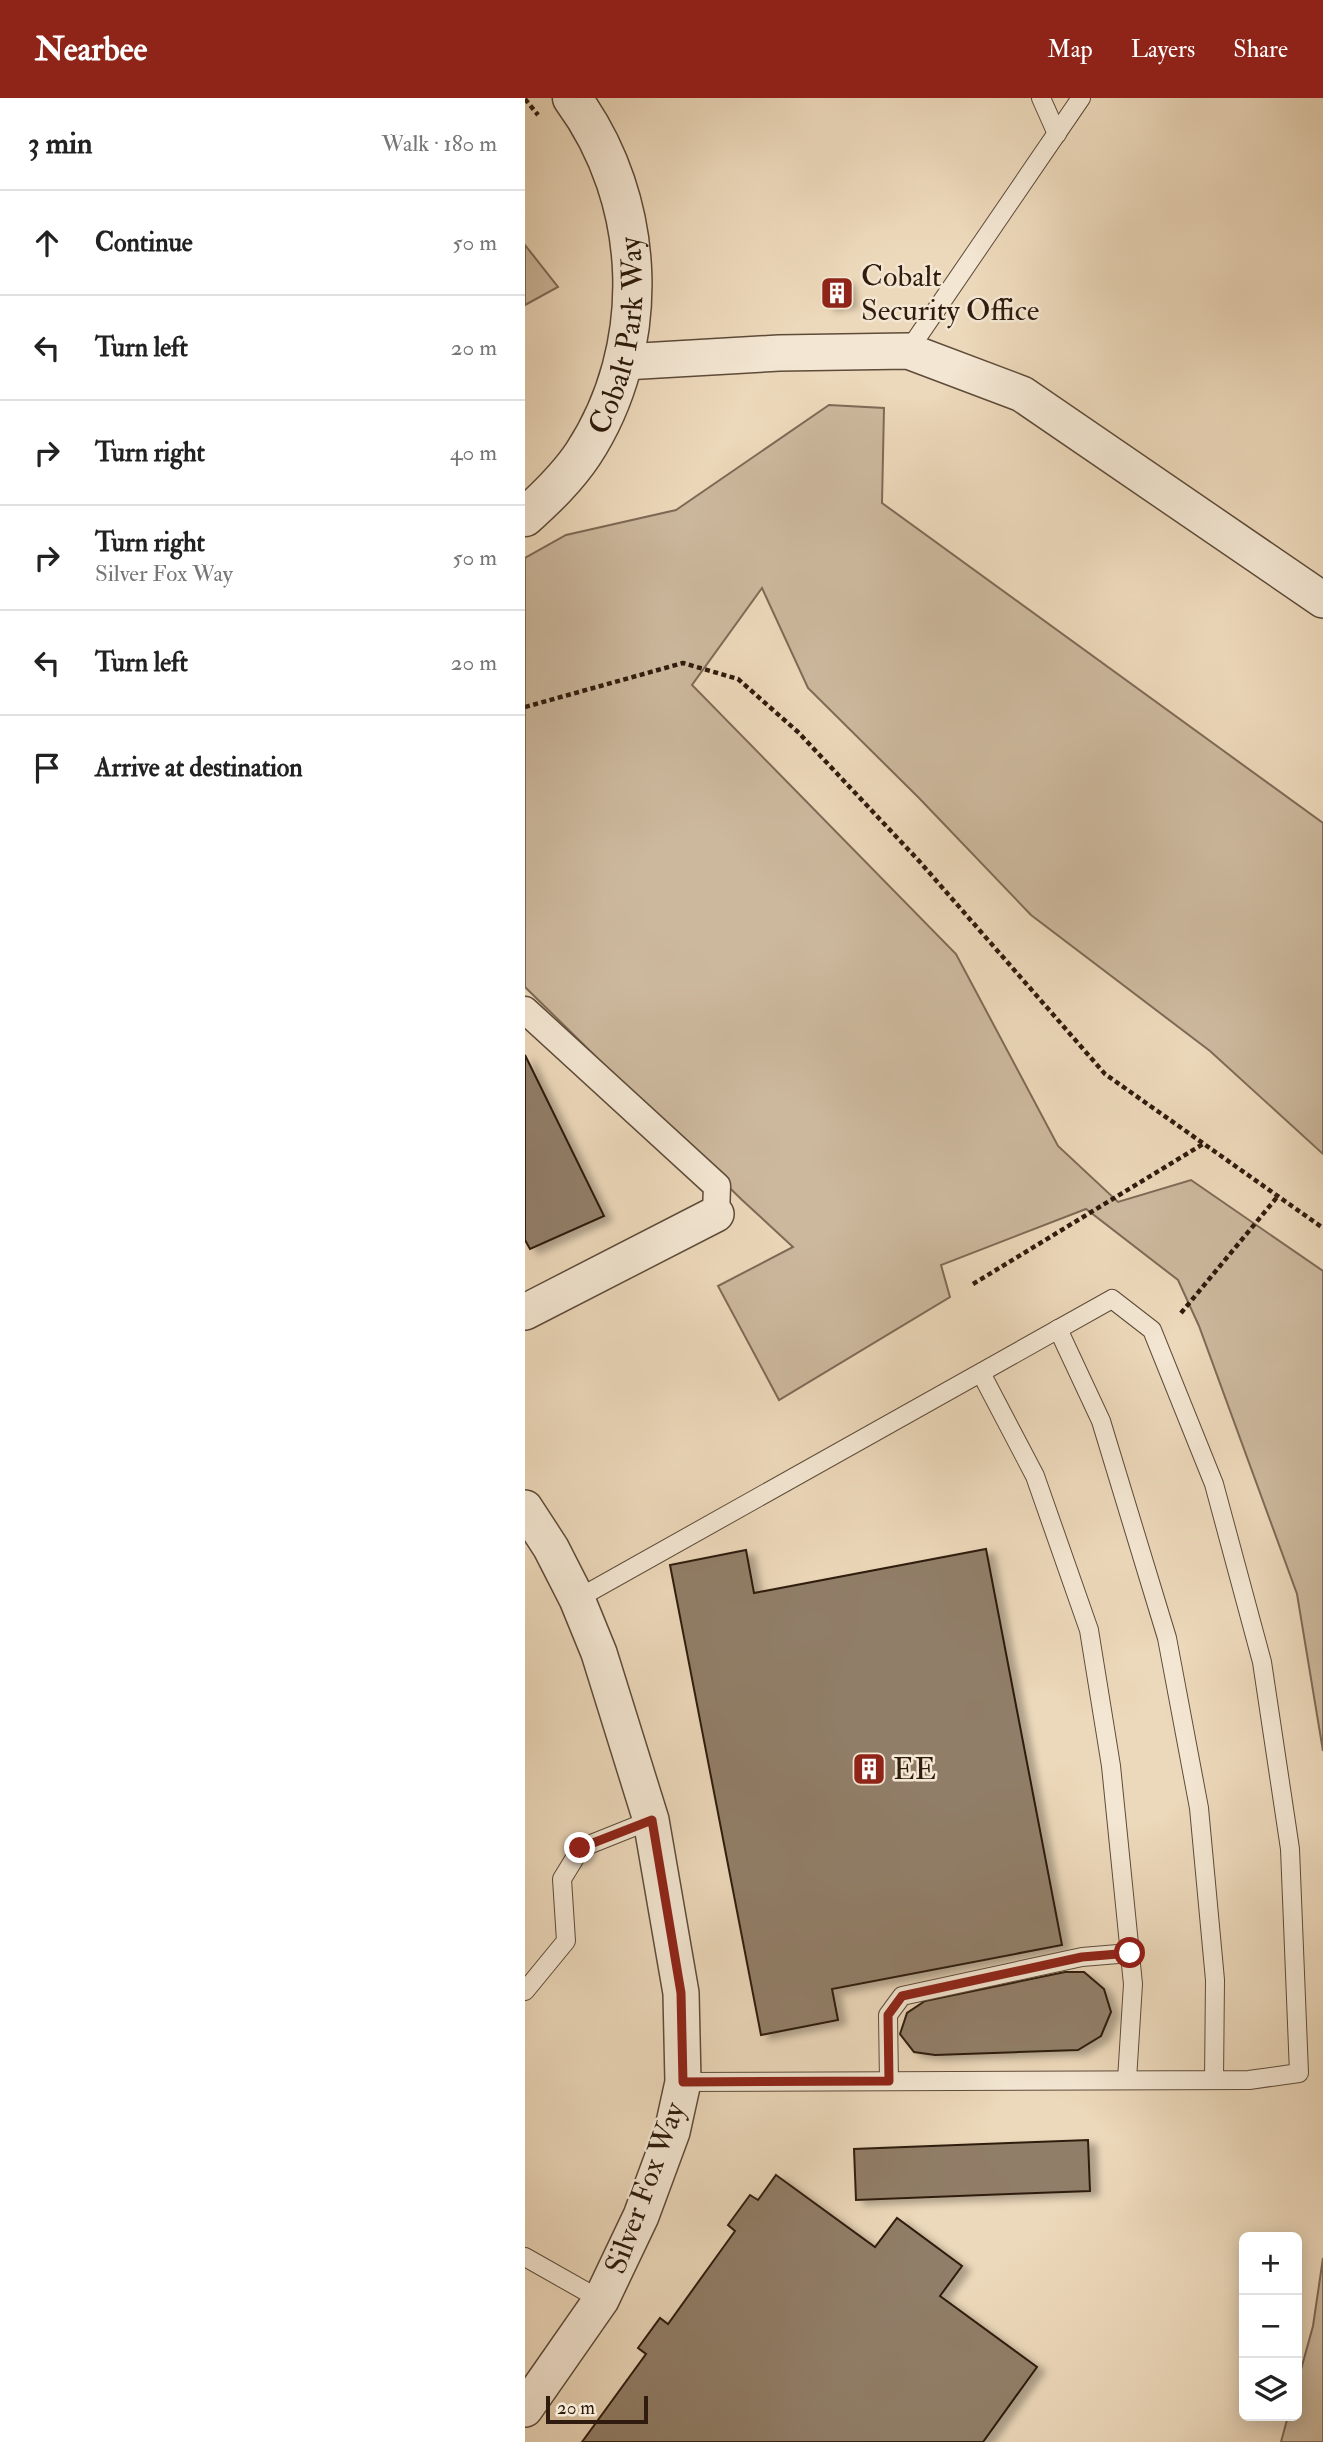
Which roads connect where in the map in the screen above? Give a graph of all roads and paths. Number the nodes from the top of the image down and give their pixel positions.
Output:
1 (1041, 98) edge
2 (1081, 98) edge
3 (525, 99) edge
4 (557, 109) edge
5 (1057, 134) junction
6 (908, 351) junction
7 (624, 362) junction
8 (525, 517) edge
9 (1323, 600) edge
10 (525, 707) edge
11 (525, 1010) edge
12 (1203, 1144) junction
13 (1278, 1196) junction
14 (716, 1214) joint
15 (1323, 1228) edge
16 (973, 1284) dead end
17 (525, 1312) edge
18 (1181, 1313) dead end
19 (1058, 1329) junction
20 (981, 1373) junction
21 (525, 1508) edge
22 (577, 1599) junction
23 (652, 1820) junction
24 (1130, 1953) junction
25 (525, 1991) edge
26 (1127, 2080) junction
27 (1214, 2080) junction
28 (889, 2081) junction
29 (683, 2082) junction
30 (525, 2257) edge
31 (601, 2300) junction
32 (525, 2409) edge

1 - 5 lane
2 - 5 lane
3 - 4 path
4 - 7 street, Cobalt Park Way
5 - 6 lane
6 - 7 street
6 - 9 street
7 - 8 street, Cobalt Park Way
10 - 12 path
11 - 14 street
12 - 13 path
12 - 16 path
13 - 15 path
13 - 18 path
14 - 17 street
19 - 20 lane
19 - 27 lane
19 - 27 lane
20 - 22 lane
20 - 24 lane
21 - 22 street, Silver Fox Way
22 - 23 street, Silver Fox Way
23 - 25 lane
23 - 29 street, Silver Fox Way
24 - 26 lane
24 - 28 lane
26 - 27 lane
26 - 28 lane
28 - 29 lane
29 - 31 street, Silver Fox Way
30 - 31 lane
31 - 32 street, Silver Fox Way

